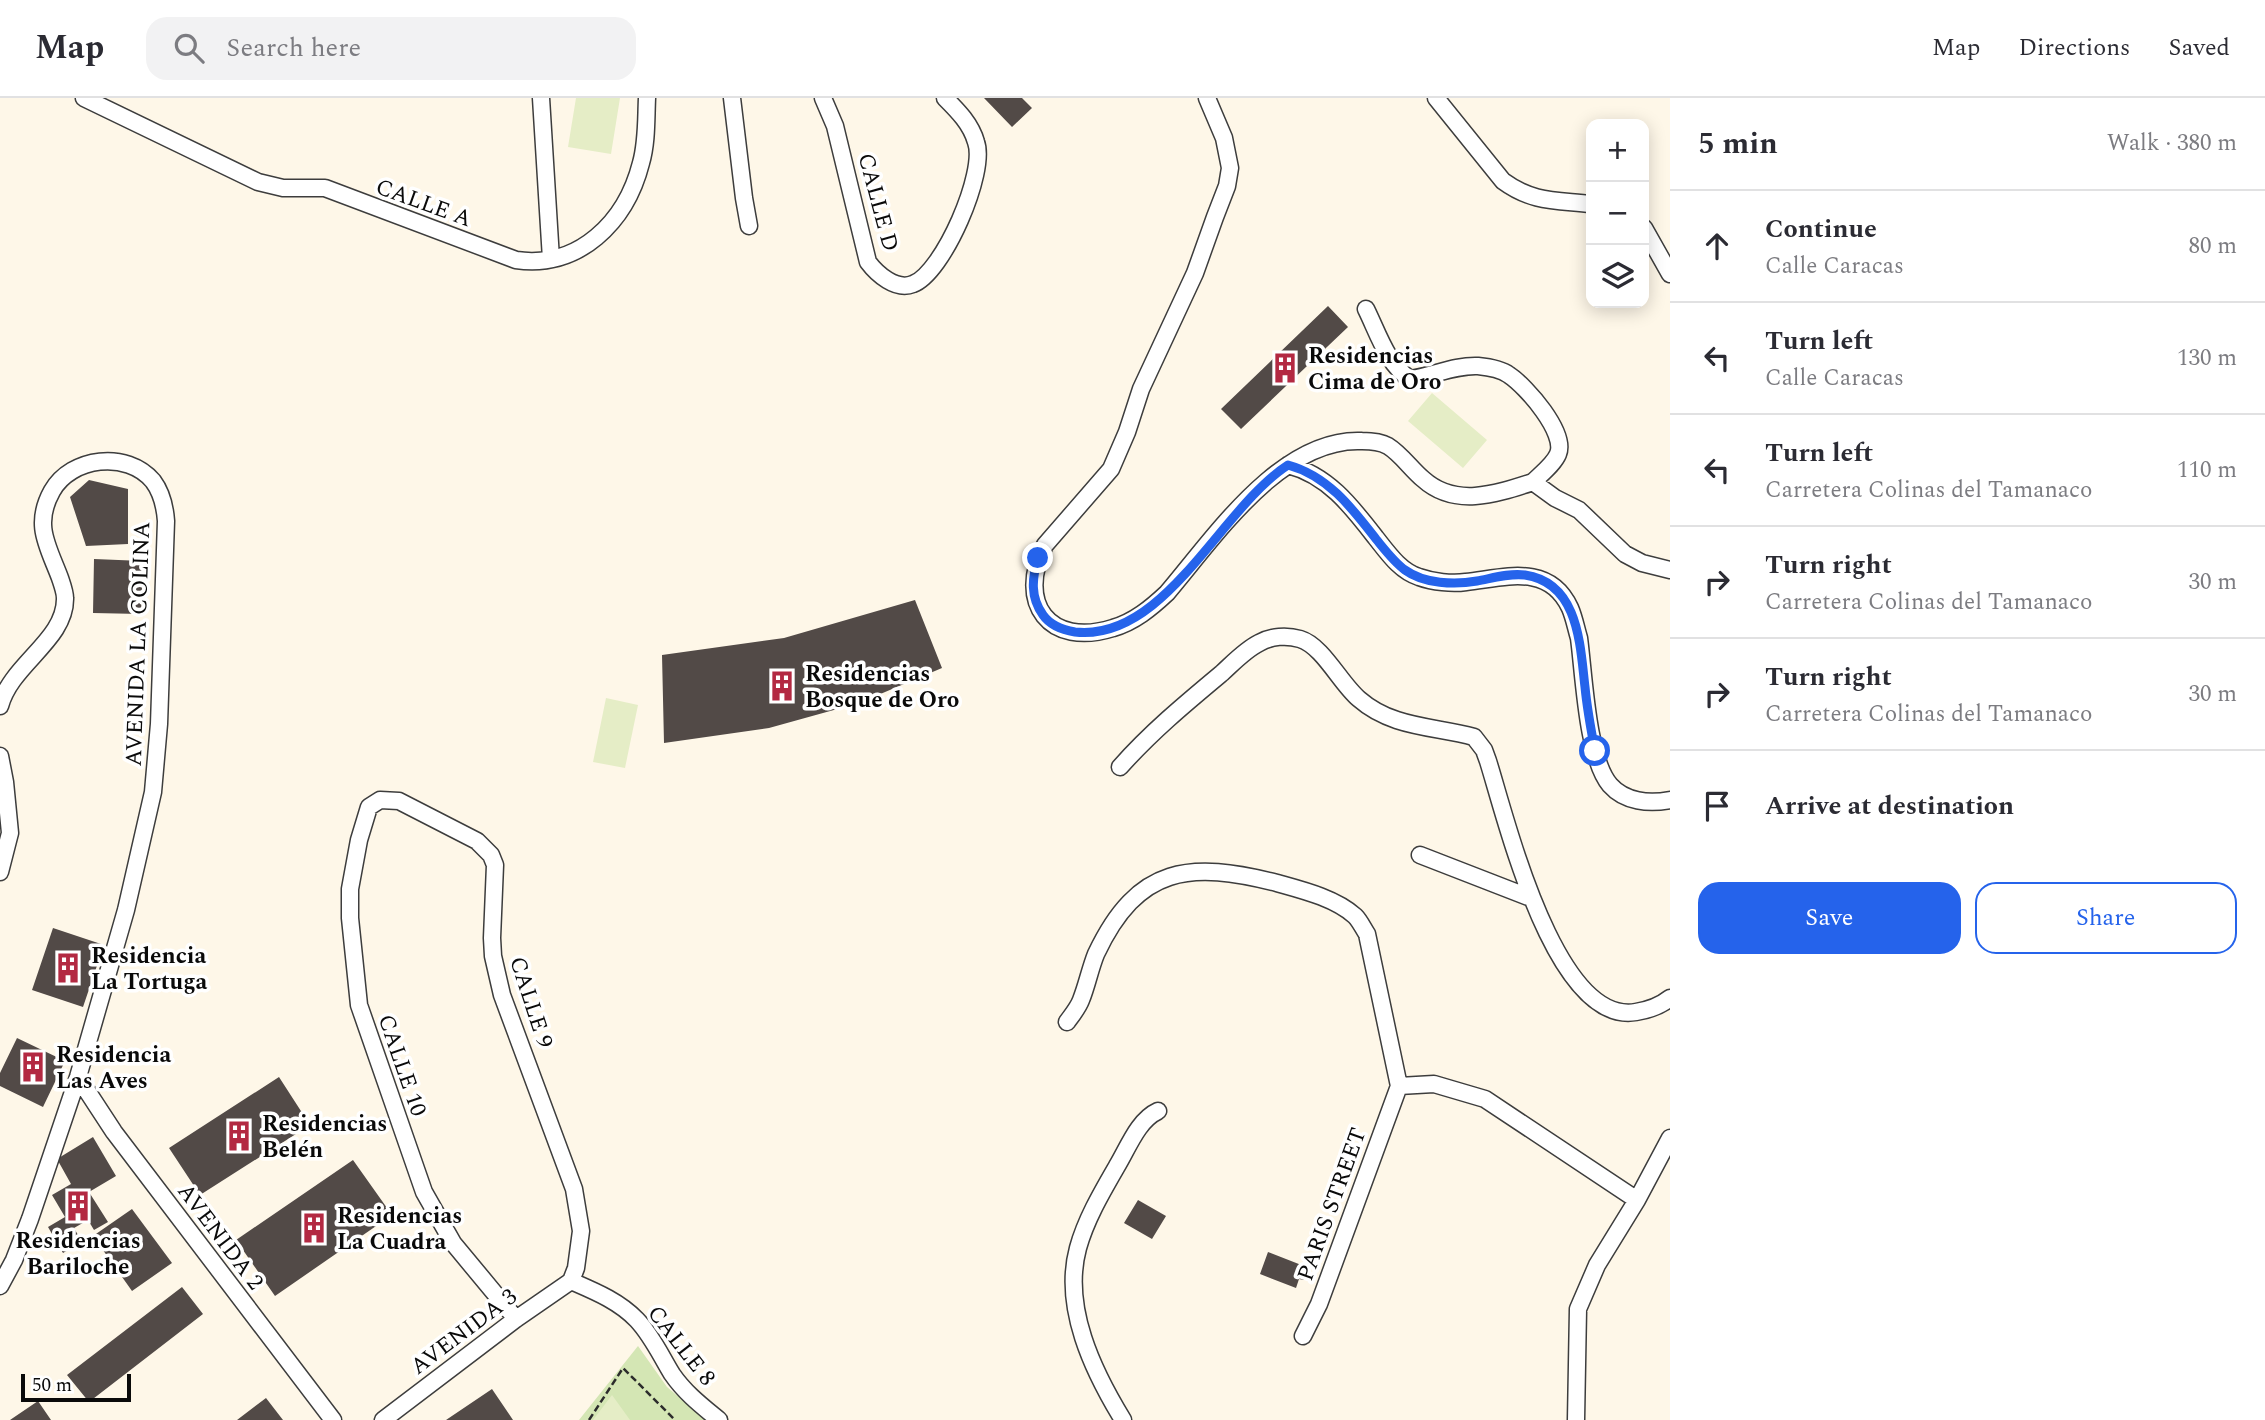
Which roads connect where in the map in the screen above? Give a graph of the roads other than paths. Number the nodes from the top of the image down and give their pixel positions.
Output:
1 (541, 98) edge
2 (647, 98) edge
3 (732, 98) edge
4 (823, 98) edge
5 (945, 98) edge
6 (1207, 98) edge
7 (1436, 98) edge
8 (90, 100) edge
9 (1586, 203) edge
10 (749, 226) dead end
11 (1649, 237) edge
12 (551, 259) junction
13 (1670, 274) edge
14 (1366, 309) dead end
15 (1288, 465) junction
16 (1533, 482) junction
17 (1670, 570) edge
18 (0, 706) edge
19 (0, 756) edge
20 (1120, 767) dead end
21 (380, 800) joint
22 (1670, 800) edge
23 (1420, 855) dead end
24 (0, 872) edge
25 (1531, 898) junction
26 (1670, 998) edge
27 (1067, 1022) dead end
28 (78, 1077) junction
29 (1399, 1086) junction
30 (1158, 1111) dead end
31 (1670, 1138) edge
32 (1637, 1200) junction
33 (571, 1281) junction
34 (0, 1286) edge
35 (516, 1320) junction
36 (1303, 1336) dead end
37 (333, 1420) edge
38 (383, 1420) edge
39 (719, 1420) edge
40 (1123, 1420) edge
41 (1576, 1420) edge

1 - 12 street
2 - 12 street, CALLE A
3 - 10 street
4 - 5 street, CALLE D
6 - 15 street
7 - 9 street
8 - 12 street, CALLE A
11 - 13 street
14 - 16 street
15 - 16 street
15 - 22 street
16 - 17 street
18 - 28 street, AVENIDA LA COLINA
19 - 24 street
20 - 25 street
21 - 33 street, CALLE 9
21 - 35 street, CALLE 10
23 - 25 street
25 - 26 street
27 - 29 street
28 - 34 street, AVENIDA LA COLINA
28 - 37 street, AVENIDA 2
29 - 32 street
29 - 36 street, PARIS STREET
30 - 40 street
31 - 32 street
32 - 41 street
33 - 35 street, AVENIDA 3
33 - 39 street, CALLE 8
35 - 38 street, AVENIDA 3

